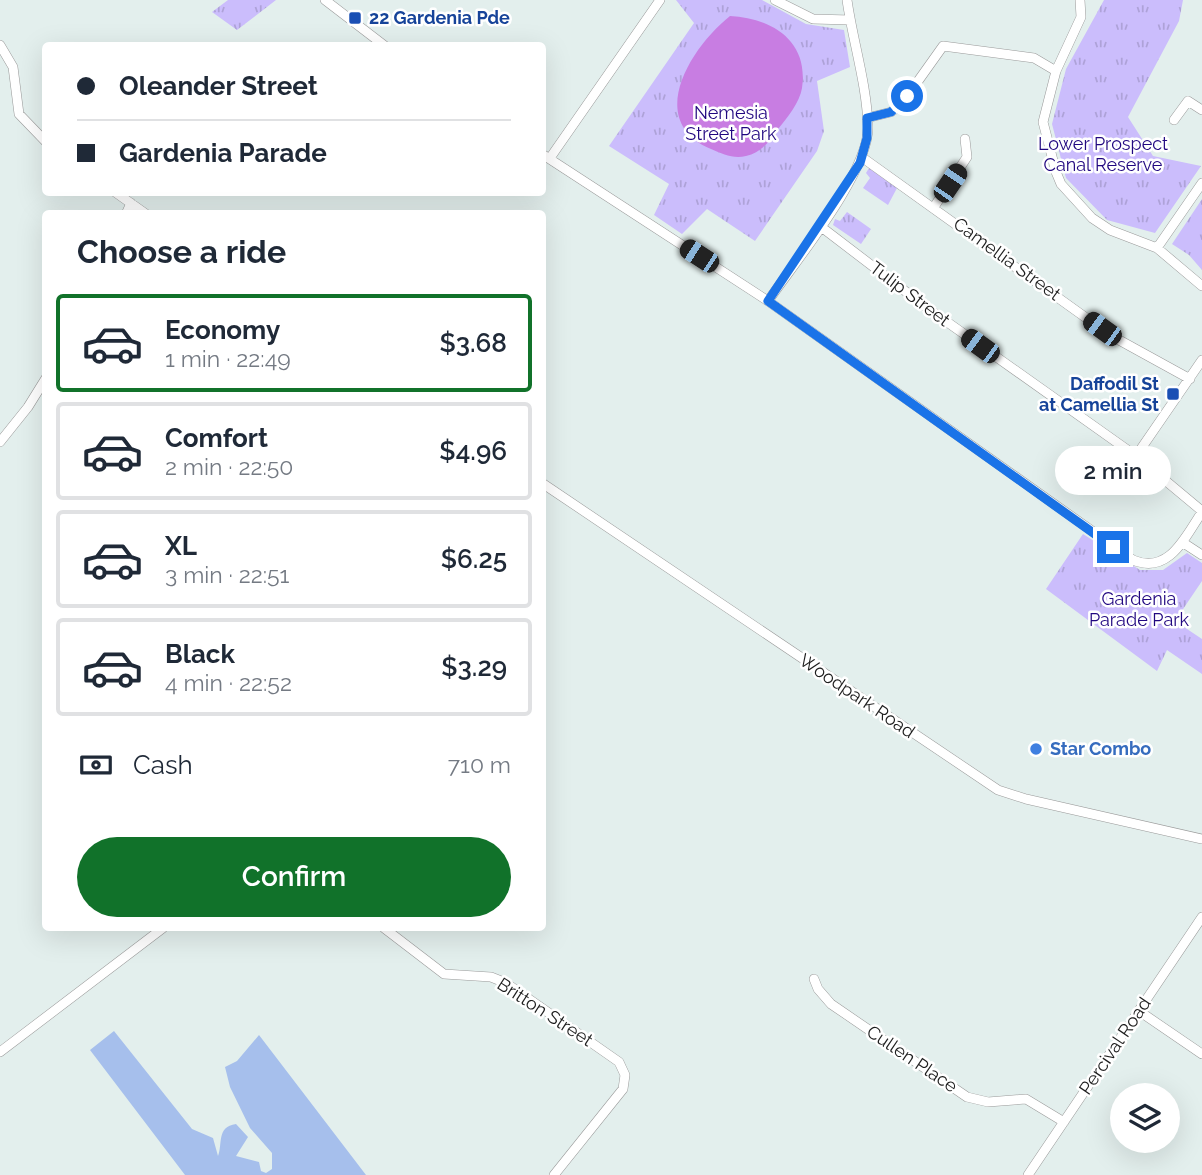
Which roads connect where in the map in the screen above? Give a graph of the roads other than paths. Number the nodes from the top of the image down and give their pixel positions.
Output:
1 (325, 0) edge
2 (660, 0) edge
3 (775, 0) edge
4 (847, 0) edge
5 (1080, 0) edge
6 (850, 20) junction
7 (379, 42) edge
8 (0, 46) edge
9 (1056, 71) junction
10 (1202, 110) edge
11 (867, 118) junction
12 (1174, 120) dead end
13 (42, 138) edge
14 (965, 139) dead end
15 (546, 156) edge
16 (863, 158) junction
17 (1202, 183) edge
18 (121, 196) edge
19 (131, 203) junction
20 (934, 206) junction
21 (128, 210) edge
22 (141, 210) edge
23 (820, 226) junction
24 (1157, 248) junction
25 (1202, 286) edge
26 (768, 301) junction
27 (1202, 360) edge
28 (1189, 379) junction
29 (42, 385) edge
30 (0, 442) edge
31 (1136, 456) junction
32 (546, 485) edge
33 (1202, 512) edge
34 (1182, 542) junction
35 (1202, 555) edge
36 (1202, 839) edge
37 (1202, 917) edge
38 (159, 931) edge
39 (388, 931) edge
40 (814, 979) dead end
41 (1139, 1011) junction
42 (0, 1052) edge
43 (1202, 1054) edge
44 (1064, 1122) junction
45 (554, 1175) edge
46 (1028, 1175) edge

1 - 7 street
2 - 15 street
3 - 6 street
4 - 6 street
5 - 9 street
6 - 11 street
8 - 13 street
9 - 11 street
9 - 24 street
10 - 12 street
11 - 16 street
14 - 20 street
15 - 26 street
16 - 20 street, Camellia Street
16 - 23 street
17 - 24 street
18 - 19 street
19 - 21 street
19 - 22 street
20 - 28 street, Camellia Street
23 - 26 street
23 - 31 street, Tulip Street
24 - 25 street
26 - 34 street
27 - 28 street
28 - 31 street
29 - 30 street
31 - 33 street, Tulip Street
32 - 36 street, Woodpark Road
33 - 34 street
34 - 35 street
37 - 41 street, Percival Road
38 - 42 street
39 - 45 street, Britton Street
40 - 44 street, Cullen Place
41 - 43 street
41 - 44 street, Percival Road
44 - 46 street, Percival Road

